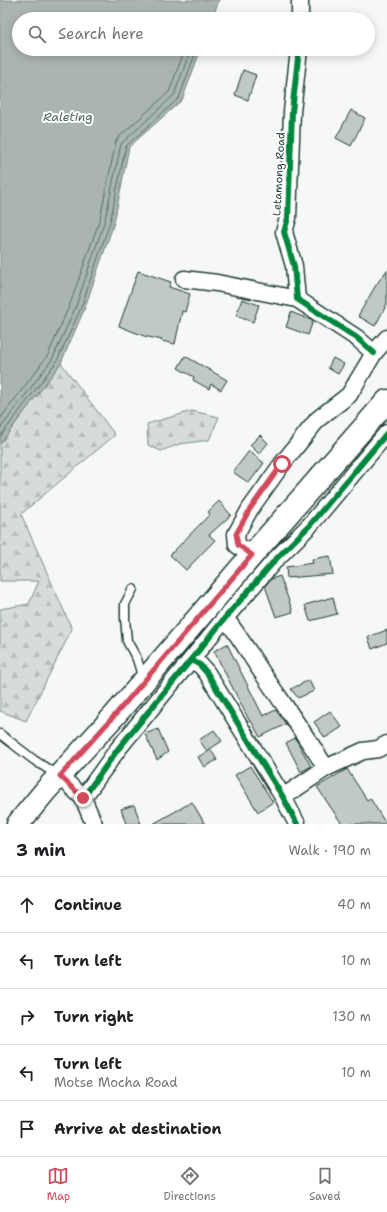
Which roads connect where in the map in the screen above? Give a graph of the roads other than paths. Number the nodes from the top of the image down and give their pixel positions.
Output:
1 (300, 0) edge
2 (300, 12) edge
3 (298, 56) edge
4 (184, 279) dead end
5 (297, 299) junction
6 (387, 338) edge
7 (374, 353) junction
8 (387, 401) edge
9 (387, 433) edge
10 (252, 555) junction
11 (133, 589) dead end
12 (225, 618) junction
13 (191, 660) junction
14 (144, 682) junction
15 (0, 734) edge
16 (387, 744) edge
17 (326, 768) junction
18 (60, 776) junction
19 (283, 797) junction
20 (83, 798) junction
21 (18, 824) edge
22 (94, 824) edge
23 (297, 824) edge

1 - 2 street
3 - 5 street, Letamong Road
4 - 5 street
5 - 7 street
6 - 7 street
7 - 10 street
8 - 10 main road
9 - 12 street
10 - 14 main road
11 - 14 lane
12 - 13 street
12 - 17 street
13 - 19 street
13 - 20 street
14 - 18 main road
15 - 18 lane
16 - 17 street
17 - 19 street
18 - 20 street
18 - 21 main road
19 - 23 street
20 - 22 street

